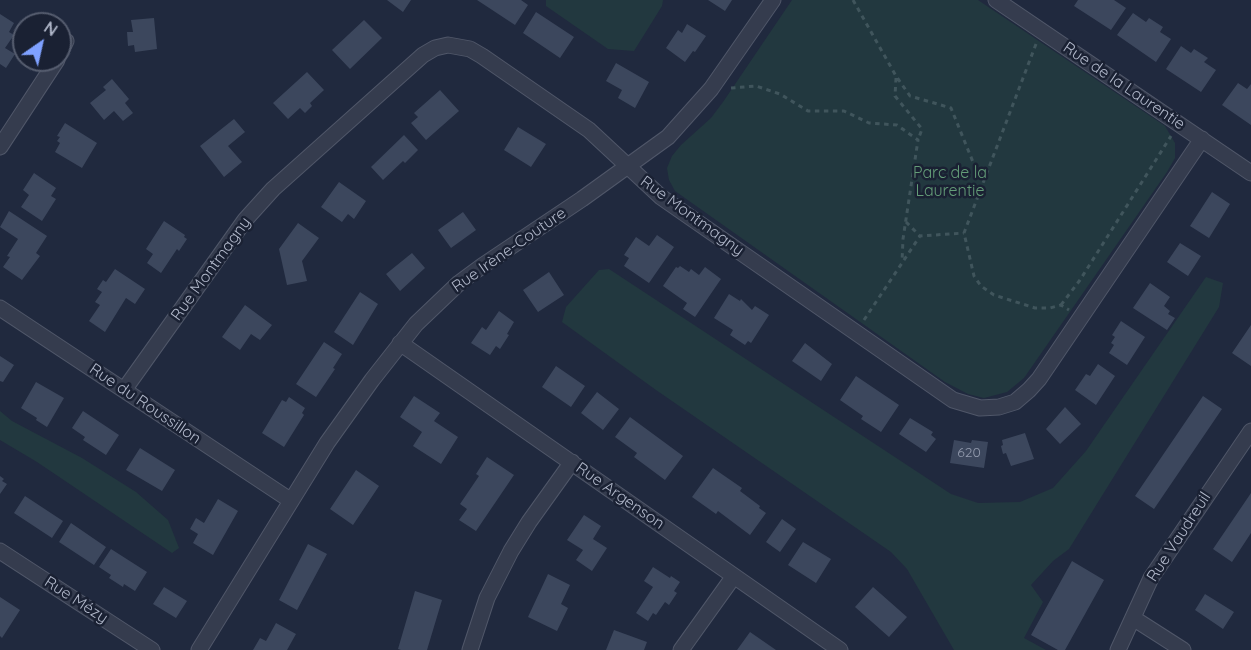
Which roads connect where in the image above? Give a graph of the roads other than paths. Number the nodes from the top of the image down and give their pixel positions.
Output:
1 (773, 0) edge
2 (996, 0) edge
3 (49, 72) edge
4 (1202, 139) junction
5 (0, 147) edge
6 (627, 166) junction
7 (1251, 173) edge
8 (0, 308) edge
9 (400, 344) junction
10 (124, 390) junction
11 (1251, 431) edge
12 (572, 462) junction
13 (290, 500) junction
14 (0, 551) edge
15 (734, 576) junction
16 (1132, 618) junction
17 (152, 650) edge
18 (199, 650) edge
19 (470, 650) edge
20 (681, 650) edge
21 (840, 650) edge
22 (1118, 650) edge
23 (1183, 650) edge

1 - 6 street, Rue Irène-Couture
2 - 4 street, Rue de la Laurentie
3 - 5 street
4 - 6 street, Rue Montmagny
4 - 7 street, Rue de la Laurentie
6 - 9 street, Rue Irène-Couture
6 - 10 street, Rue Montmagny
8 - 10 street, Rue du Roussillon
9 - 12 street, Rue Argenson
9 - 13 street, Rue Irène-Couture
10 - 13 street, Rue du Roussillon
11 - 16 street, Rue Vaudreuil
12 - 15 street, Rue Argenson
12 - 19 street
13 - 18 street, Rue Irène-Couture
14 - 17 street, Rue Mézy
15 - 20 street
15 - 21 street, Rue Argenson
16 - 22 street, Rue Vaudreuil
16 - 23 street

